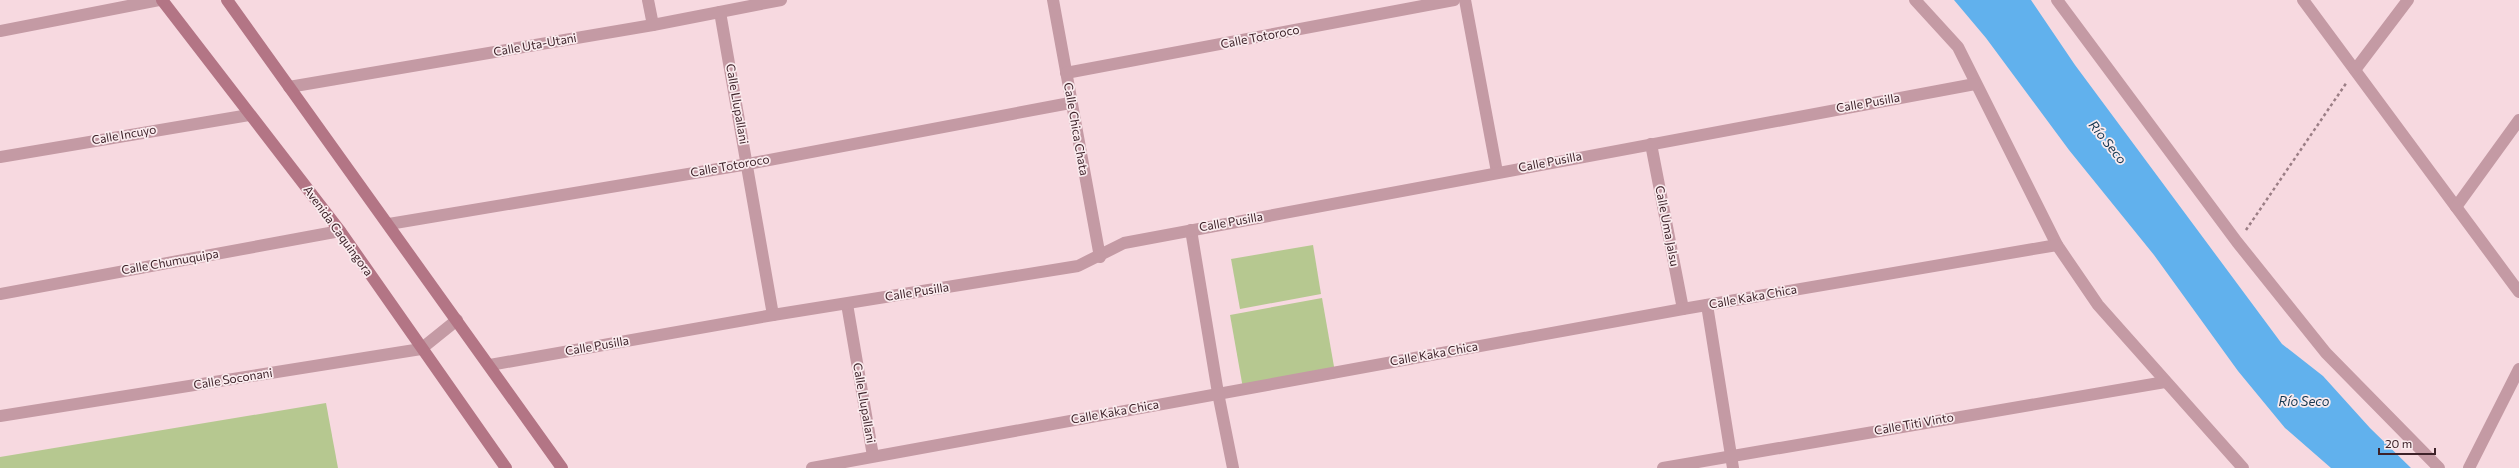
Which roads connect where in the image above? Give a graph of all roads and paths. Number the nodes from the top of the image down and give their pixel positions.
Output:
1 (159, 0) edge
2 (162, 0) edge
3 (227, 0) edge
4 (648, 0) edge
5 (781, 0) edge
6 (1053, 0) edge
7 (1454, 0) edge
8 (1465, 0) edge
9 (1915, 0) edge
10 (2057, 0) edge
11 (2303, 0) edge
12 (2408, 0) edge
13 (720, 12) junction
14 (653, 25) junction
15 (0, 31) edge
16 (2355, 70) junction
17 (1066, 73) junction
18 (1975, 84) junction
19 (289, 87) junction
20 (1070, 103) junction
21 (249, 115) junction
22 (2519, 120) edge
23 (1651, 144) junction
24 (0, 157) edge
25 (748, 164) junction
26 (1497, 172) junction
27 (2456, 207) junction
28 (388, 224) junction
29 (1191, 230) junction
30 (340, 231) junction
31 (2237, 242) junction
32 (2057, 245) junction
33 (1100, 257) junction
34 (2519, 292) edge
35 (0, 294) edge
36 (847, 304) junction
37 (1707, 305) junction
38 (1683, 309) junction
39 (773, 315) junction
40 (457, 320) junction
41 (421, 349) junction
42 (490, 365) junction
43 (2519, 369) edge
44 (2165, 382) junction
45 (1218, 393) junction
46 (0, 416) edge
47 (1731, 455) junction
48 (873, 456) junction
49 (506, 468) edge
50 (562, 468) edge
51 (812, 468) edge
52 (1233, 468) edge
53 (1664, 468) edge
54 (1733, 468) edge
55 (2243, 468) edge
56 (2439, 468) edge
57 (2469, 468) edge

1 - 15 street
2 - 21 street, Avenida Caquingora
3 - 19 street
4 - 14 street
5 - 13 street, Calle Uta-Utani
6 - 17 street, Calle Chica Chata
7 - 17 street, Calle Totoroco
8 - 26 street
9 - 18 street
10 - 31 street
11 - 16 street
12 - 16 street
13 - 14 street, Calle Uta-Utani
13 - 25 street, Calle Llupallani
14 - 19 street, Calle Uta-Utani
16 - 27 street
16 - 31 path
17 - 20 street, Calle Chica Chata
18 - 23 street, Calle Pusilla
18 - 32 street
19 - 28 street
20 - 25 street, Calle Totoroco
20 - 33 street, Calle Chica Chata
21 - 24 street, Calle Incuyo
21 - 30 street, Avenida Caquingora
22 - 27 street
23 - 26 street, Calle Pusilla
23 - 38 street, Calle Uma Jalsu
25 - 28 street, Calle Totoroco
25 - 39 street, Calle Llupallani
26 - 29 street, Calle Pusilla
27 - 34 street
28 - 40 street
29 - 33 street, Calle Pusilla
29 - 45 street
30 - 35 street, Calle Chumuquipa
30 - 41 street, Avenida Caquingora
31 - 56 street
32 - 37 street, Calle Kaka Chica
32 - 44 street
33 - 36 street, Calle Pusilla
36 - 39 street, Calle Pusilla
36 - 48 street, Calle Llupallani
37 - 38 street, Calle Kaka Chica
37 - 47 street
38 - 45 street, Calle Kaka Chica
39 - 42 street, Calle Pusilla
40 - 41 street, Calle Soconani
40 - 42 street
41 - 46 street, Calle Soconani
41 - 49 street, Avenida Caquingora
42 - 50 street
43 - 57 street
44 - 47 street, Calle Titi Vinto
44 - 55 street
45 - 48 street, Calle Kaka Chica
45 - 52 street
47 - 53 street, Calle Titi Vinto
47 - 54 street
48 - 51 street, Calle Kaka Chica

